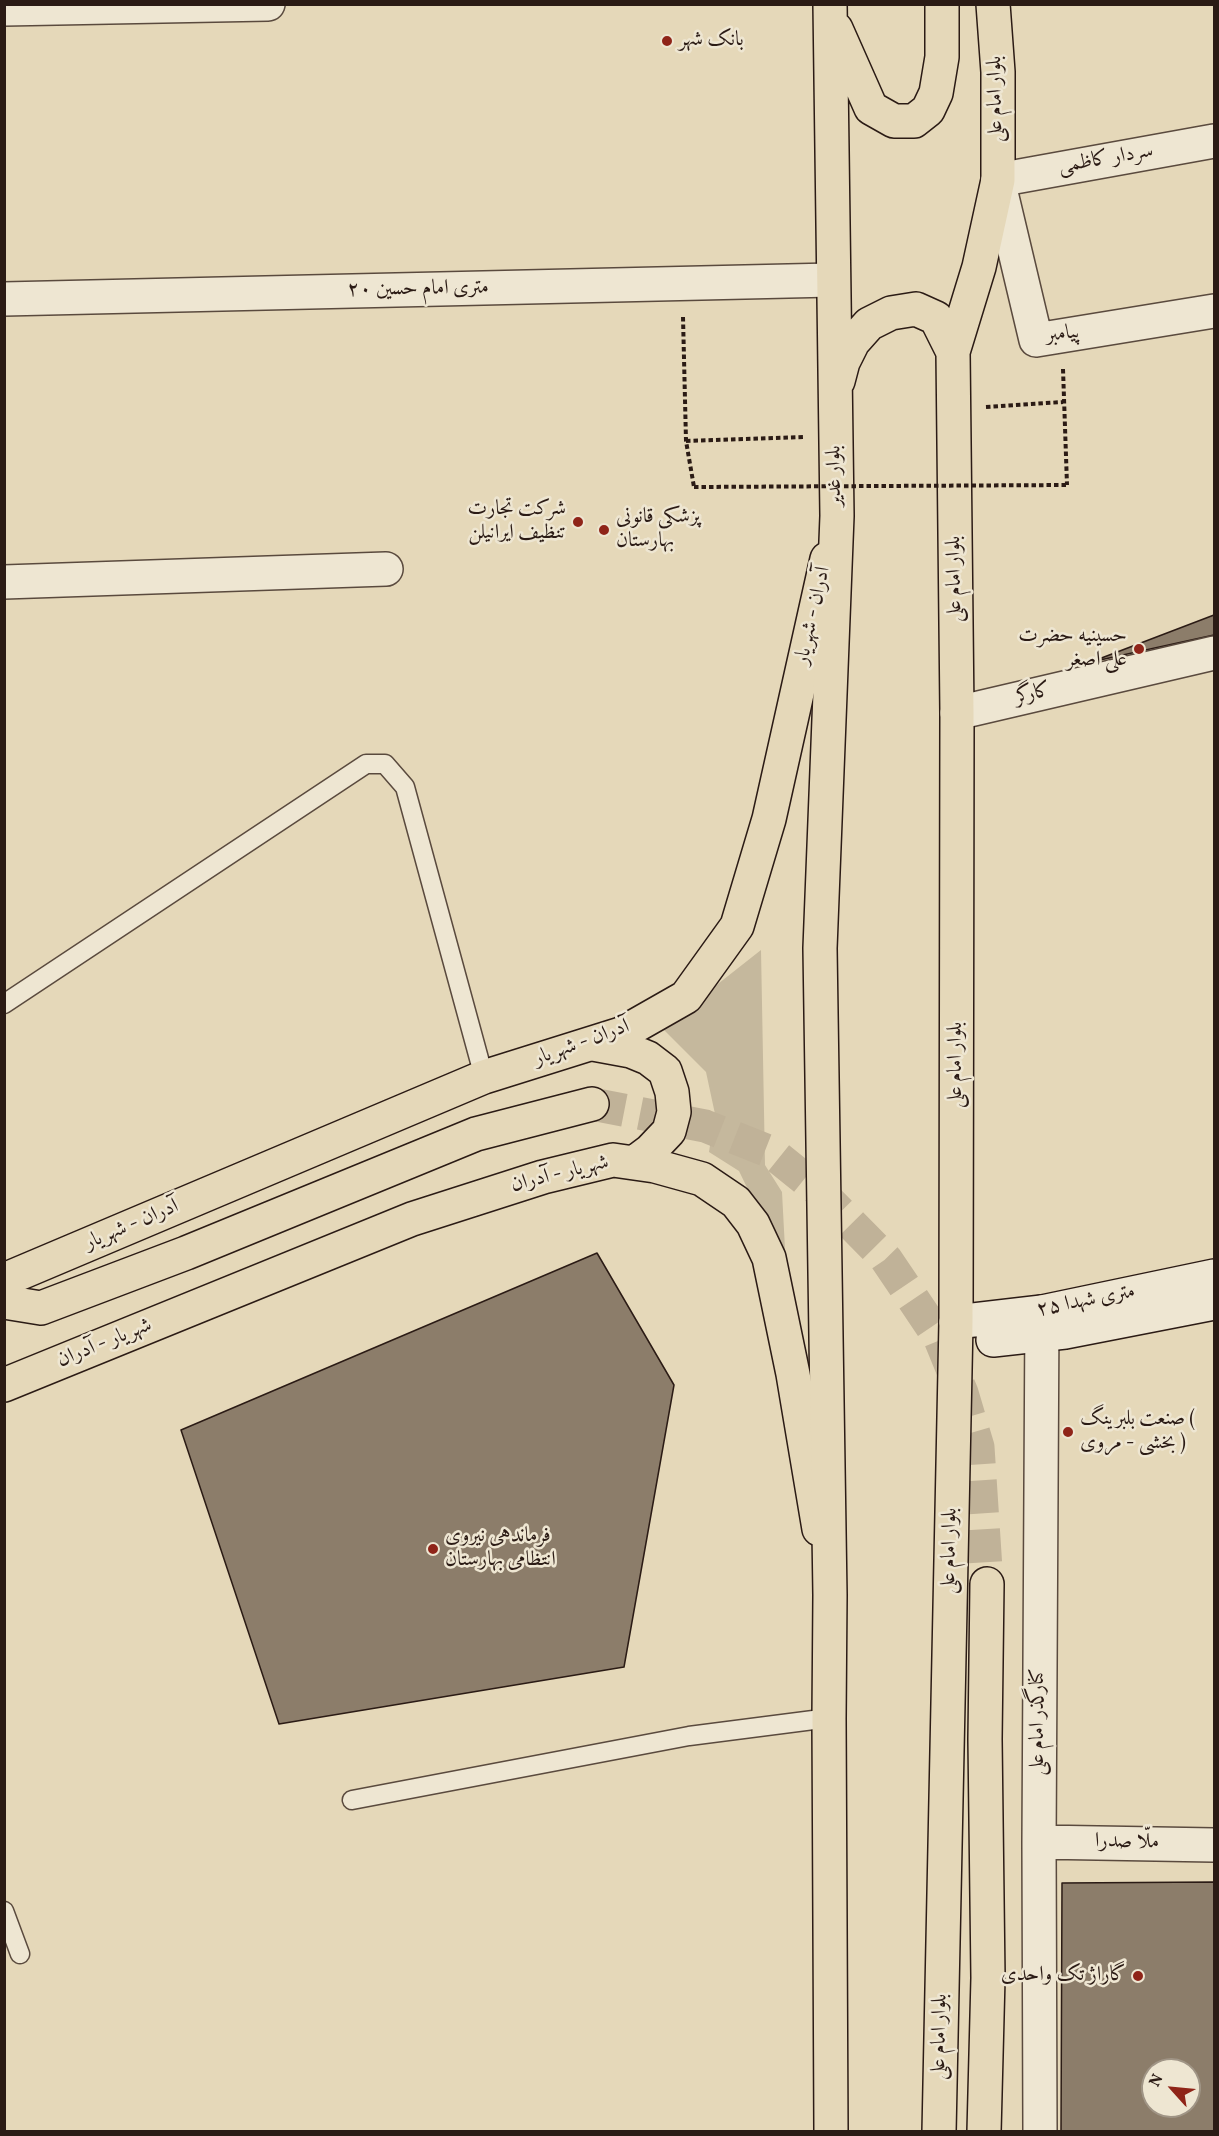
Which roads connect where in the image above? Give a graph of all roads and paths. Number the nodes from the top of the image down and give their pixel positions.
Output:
1 (268, 4) edge
2 (942, 4) edge
3 (993, 4) edge
4 (4, 9) edge
5 (830, 10) edge
6 (1215, 141) edge
7 (998, 180) junction
8 (832, 280) junction
9 (682, 284) junction
10 (4, 299) edge
11 (1215, 311) edge
12 (953, 351) junction
13 (834, 396) junction
14 (954, 410) junction
15 (835, 435) junction
16 (686, 441) junction
17 (837, 516) junction
18 (386, 569) dead end
19 (4, 582) edge
20 (1215, 653) edge
21 (957, 713) junction
22 (4, 1004) edge
23 (593, 1044) junction
24 (484, 1077) junction
25 (592, 1104) tunnel mouth
26 (634, 1163) junction
27 (1215, 1276) edge
28 (4, 1280) edge
29 (4, 1302) edge
30 (1215, 1303) edge
31 (1042, 1323) junction
32 (956, 1333) junction
33 (4, 1385) edge
34 (987, 1584) tunnel mouth
35 (830, 1595) junction
36 (829, 1718) junction
37 (352, 1800) dead end
38 (1039, 1842) junction
39 (1215, 1845) edge
40 (4, 1911) edge
41 (20, 1954) dead end
42 (828, 2130) edge
43 (939, 2132) edge
44 (984, 2132) edge
45 (1040, 2132) edge

1 - 4 street
2 - 5 main road
3 - 7 main road, بلوار امام علی
5 - 8 main road, بلوار غدیر
6 - 7 street, سردار کاظمی
7 - 11 street, پیامبر
7 - 12 main road, بلوار امام علی
8 - 9 street, ۲۰ متری امام حسین
8 - 13 main road, بلوار غدیر
9 - 10 street, ۲۰ متری امام حسین
9 - 16 path
12 - 13 main road
12 - 14 main road, بلوار امام علی
13 - 15 main road, بلوار غدیر
14 - 16 path, bridge
14 - 21 main road, بلوار امام علی
15 - 16 path
15 - 17 main road, بلوار غدیر
17 - 23 main road, آدران - شهریار
17 - 35 main road, بلوار غدیر
18 - 19 street
20 - 21 street, کارگر
21 - 32 main road, بلوار امام علی
22 - 24 lane
23 - 24 main road, آدران - شهریار
23 - 26 main road
24 - 28 main road, آدران - شهریار
25 - 29 main road
26 - 33 main road, شهریار - آدران
26 - 35 main road, شهریار - آدران
27 - 31 street, ۲۵ متری شهدا
30 - 31 street, ۲۵ متری شهدا
31 - 32 street, ۲۵ متری شهدا
31 - 38 street, کنارگذر امام علی
32 - 43 main road, بلوار امام علی
34 - 44 main road
35 - 36 main road
36 - 37 lane
36 - 42 main road
38 - 39 street, ملّا صدرا
38 - 45 street, کنارگذر امام علی
40 - 41 lane

